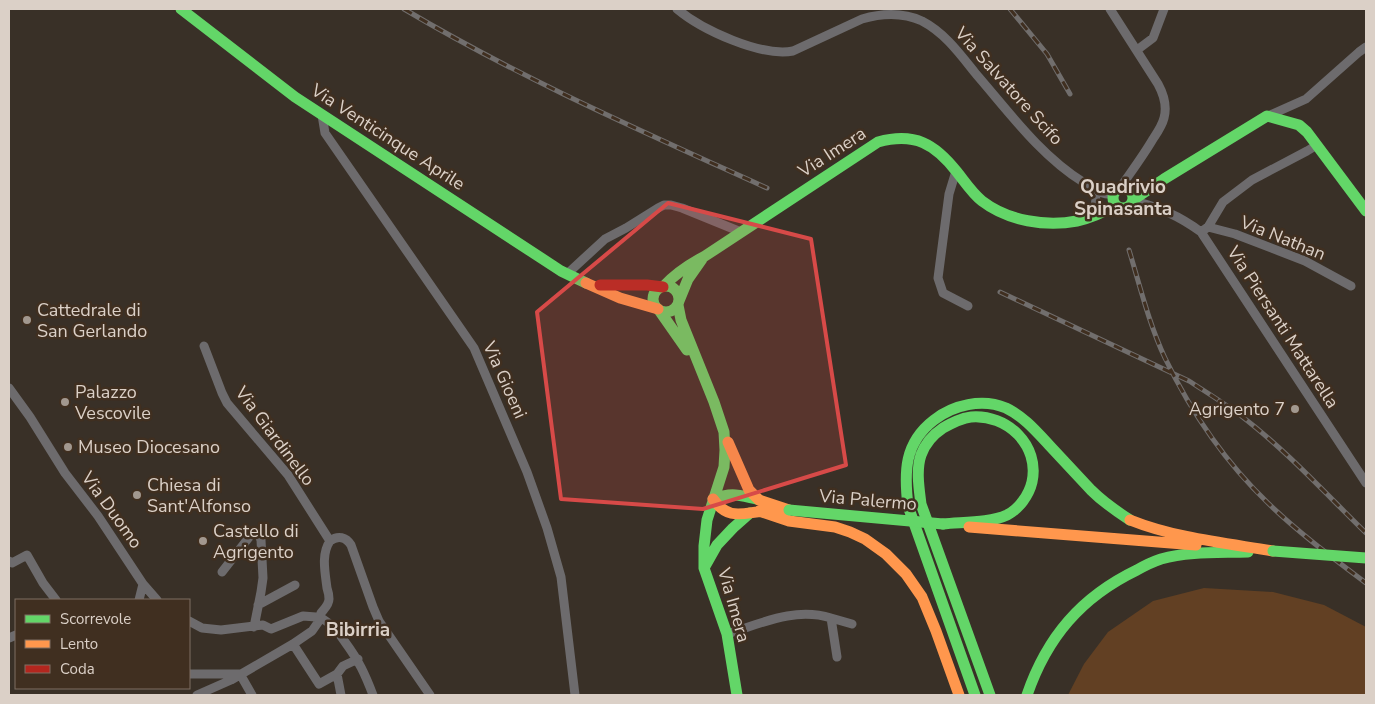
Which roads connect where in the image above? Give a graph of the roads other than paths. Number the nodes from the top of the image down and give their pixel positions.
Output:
1 (181, 9) edge
2 (677, 9) edge
3 (1110, 9) edge
4 (1164, 9) edge
5 (1366, 47) edge
6 (1137, 50) junction
7 (322, 115) junction
8 (1267, 116) junction
9 (1317, 145) junction
10 (956, 171) junction
11 (1093, 189) junction
12 (1124, 199) junction
13 (1366, 211) edge
14 (1086, 218) junction
15 (1204, 230) junction
16 (741, 232) junction
17 (705, 256) junction
18 (567, 274) junction
19 (585, 281) junction
20 (663, 286) junction
21 (1352, 286) dead end
22 (678, 303) junction
23 (968, 306) dead end
24 (658, 310) junction
25 (204, 346) dead end
26 (704, 380) junction
27 (9, 388) edge
28 (724, 432) junction
29 (1366, 483) edge
30 (713, 499) junction
31 (756, 508) junction
32 (789, 516) junction
33 (943, 524) junction
34 (330, 541) junction
35 (1273, 551) junction
36 (1366, 558) edge
37 (10, 563) edge
38 (704, 568) junction
39 (222, 572) dead end
40 (143, 584) junction
41 (295, 585) dead end
42 (55, 599) edge
43 (139, 599) edge
44 (156, 599) edge
45 (258, 605) junction
46 (320, 618) junction
47 (831, 618) junction
48 (190, 622) edge
49 (852, 624) dead end
50 (254, 627) junction
51 (727, 634) junction
52 (294, 644) junction
53 (837, 657) dead end
54 (358, 659) junction
55 (190, 674) edge
56 (240, 674) junction
57 (337, 674) junction
58 (196, 695) edge
59 (252, 695) edge
60 (341, 695) edge
61 (373, 695) edge
62 (430, 695) edge
63 (575, 695) edge
64 (737, 695) edge
65 (959, 695) edge
66 (975, 695) edge
67 (990, 695) edge
68 (1027, 695) edge

1 - 7 main road, Via Venticinque Aprile
2 - 11 street, Via Salvatore Scifo
3 - 6 street
4 - 6 street
5 - 8 street
6 - 12 street
7 - 18 main road, Via Venticinque Aprile
7 - 63 street, Via Gioeni
8 - 9 main road
8 - 12 main road, Via Imera
9 - 13 main road
9 - 15 street
10 - 14 main road, Via Imera
10 - 16 main road, Via Imera
10 - 23 street
11 - 12 street, Via Salvatore Scifo
11 - 14 street
12 - 14 main road, Via Imera
12 - 15 street, Via Piersanti Mattarella
15 - 21 street, Via Nathan
15 - 29 street, Via Piersanti Mattarella
16 - 17 main road, Via Imera
16 - 18 street
17 - 20 main road
17 - 22 main road
18 - 19 main road, Via Venticinque Aprile
19 - 20 main road, Via Venticinque Aprile
19 - 24 main road, Via Venticinque Aprile
20 - 22 main road
20 - 24 main road
22 - 24 main road
22 - 26 main road, Via Imera
24 - 26 main road, Via Imera
25 - 34 street, Via Giardinello
26 - 28 main road, Via Imera
27 - 40 street, Via Duomo
28 - 30 main road, Via Imera
28 - 31 main road
30 - 31 main road
30 - 31 main road
30 - 38 main road, Via Imera
31 - 32 main road
31 - 38 main road
32 - 33 main road, Via Palermo, bridge
32 - 65 main road
33 - 35 main road
33 - 67 main road
34 - 46 street
34 - 62 street
35 - 36 main road, bridge
35 - 66 main road
35 - 68 main road
37 - 42 street
38 - 51 main road, Via Imera
39 - 45 street
40 - 43 street
40 - 44 street, Via Duomo
41 - 45 street
45 - 50 street
46 - 50 street
46 - 52 street
46 - 54 street
47 - 49 street
47 - 51 street
47 - 53 street
48 - 50 street
51 - 64 main road, Via Imera
52 - 56 street
52 - 57 street
54 - 57 street
54 - 61 street
55 - 56 street
56 - 58 street
56 - 59 street
57 - 60 street

